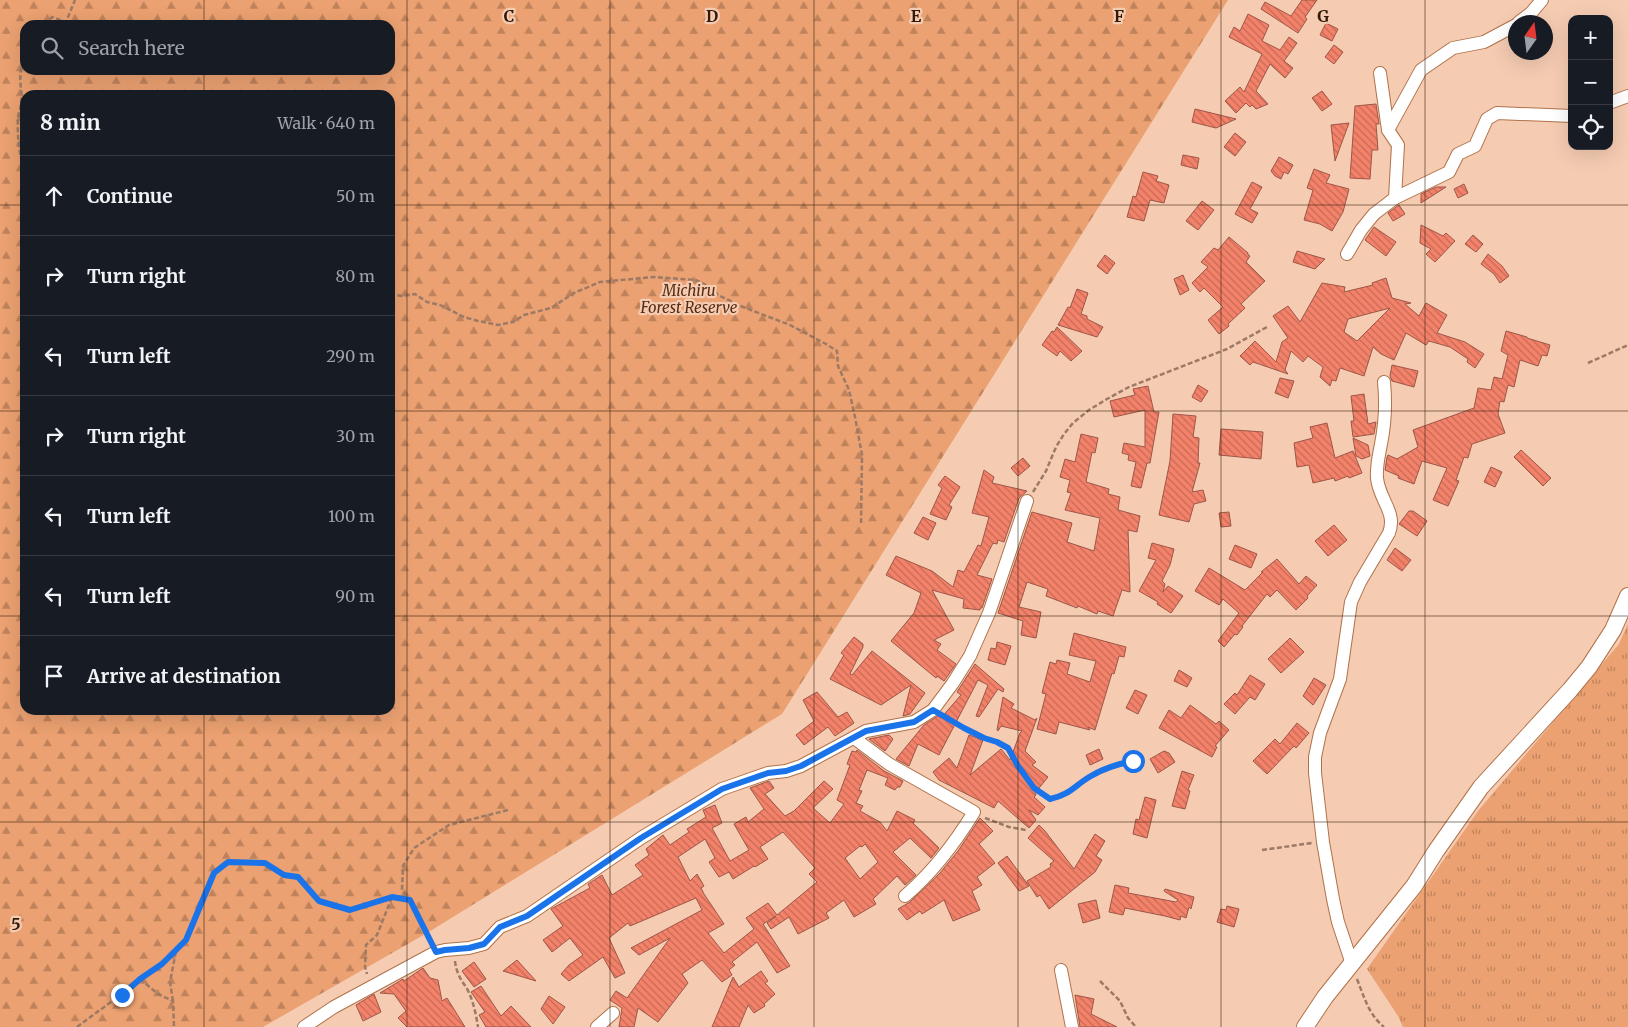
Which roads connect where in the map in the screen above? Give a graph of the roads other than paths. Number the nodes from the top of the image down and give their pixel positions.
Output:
1 (1542, 0) edge
2 (1528, 15) edge
3 (1508, 29) edge
4 (1380, 73) dead end
5 (1628, 96) edge
6 (1613, 102) edge
7 (1568, 116) edge
8 (1388, 130) junction
9 (1395, 198) junction
10 (1347, 254) dead end
11 (1384, 382) dead end
12 (1027, 501) road end
13 (1628, 596) edge
14 (854, 738) junction
15 (905, 896) dead end
16 (1352, 964) junction
17 (1061, 970) dead end
18 (613, 1014) dead end
19 (304, 1027) edge
20 (597, 1027) edge
21 (1072, 1027) edge
22 (1304, 1027) edge

1 - 2 street
3 - 8 street
4 - 8 street
5 - 6 street
7 - 9 street
8 - 9 street
9 - 10 street
11 - 16 street
12 - 14 street
13 - 16 street
14 - 15 street
14 - 19 street
16 - 22 street
17 - 21 street
18 - 20 street

